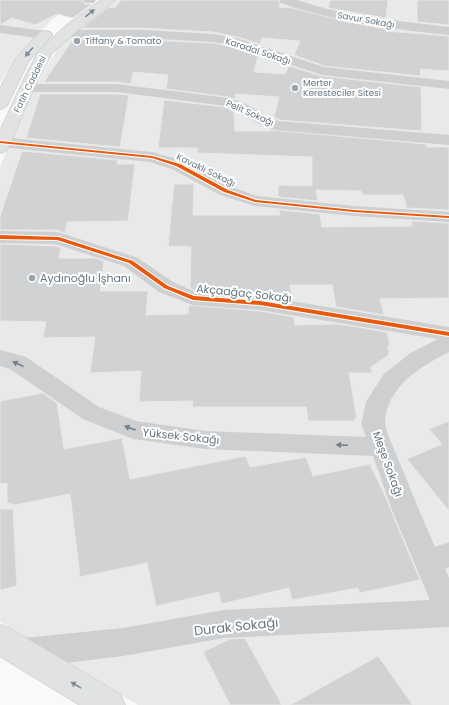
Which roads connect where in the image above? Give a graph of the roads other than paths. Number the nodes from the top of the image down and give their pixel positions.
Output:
1 (90, 0) edge
2 (109, 0) edge
3 (285, 0) edge
4 (0, 29) edge
5 (449, 31) edge
6 (66, 34) junction
7 (46, 35) junction
8 (449, 85) edge
9 (26, 88) junction
10 (0, 104) edge
11 (449, 140) edge
12 (1, 144) edge
13 (449, 217) edge
14 (0, 237) edge
15 (449, 334) edge
16 (449, 343) edge
17 (0, 358) edge
18 (381, 447) junction
19 (439, 559) edge
20 (449, 612) edge
21 (12, 646) edge
22 (109, 705) edge

1 - 7 main road, Fatih Caddesi
6 -> 2 main road, Fatih Caddesi
3 - 5 street, Savur Sokağı
4 - 7 street
6 - 8 street, Karadal Sokağı
6 - 9 main road, Fatih Caddesi
7 -> 10 main road, Fatih Caddesi
9 - 11 street, Pelit Sokağı
9 - 12 main road, Fatih Caddesi
12 - 13 street, Kavaklı Sokağı
14 - 15 street, Akçaağaç Sokağı
16 - 18 street, Meşe Sokağı
18 -> 17 street, Yüksek Sokağı
18 - 19 street, Meşe Sokağı
19 - 20 street, Meşe Sokağı
20 - 21 street, Durak Sokağı
22 -> 21 main road

